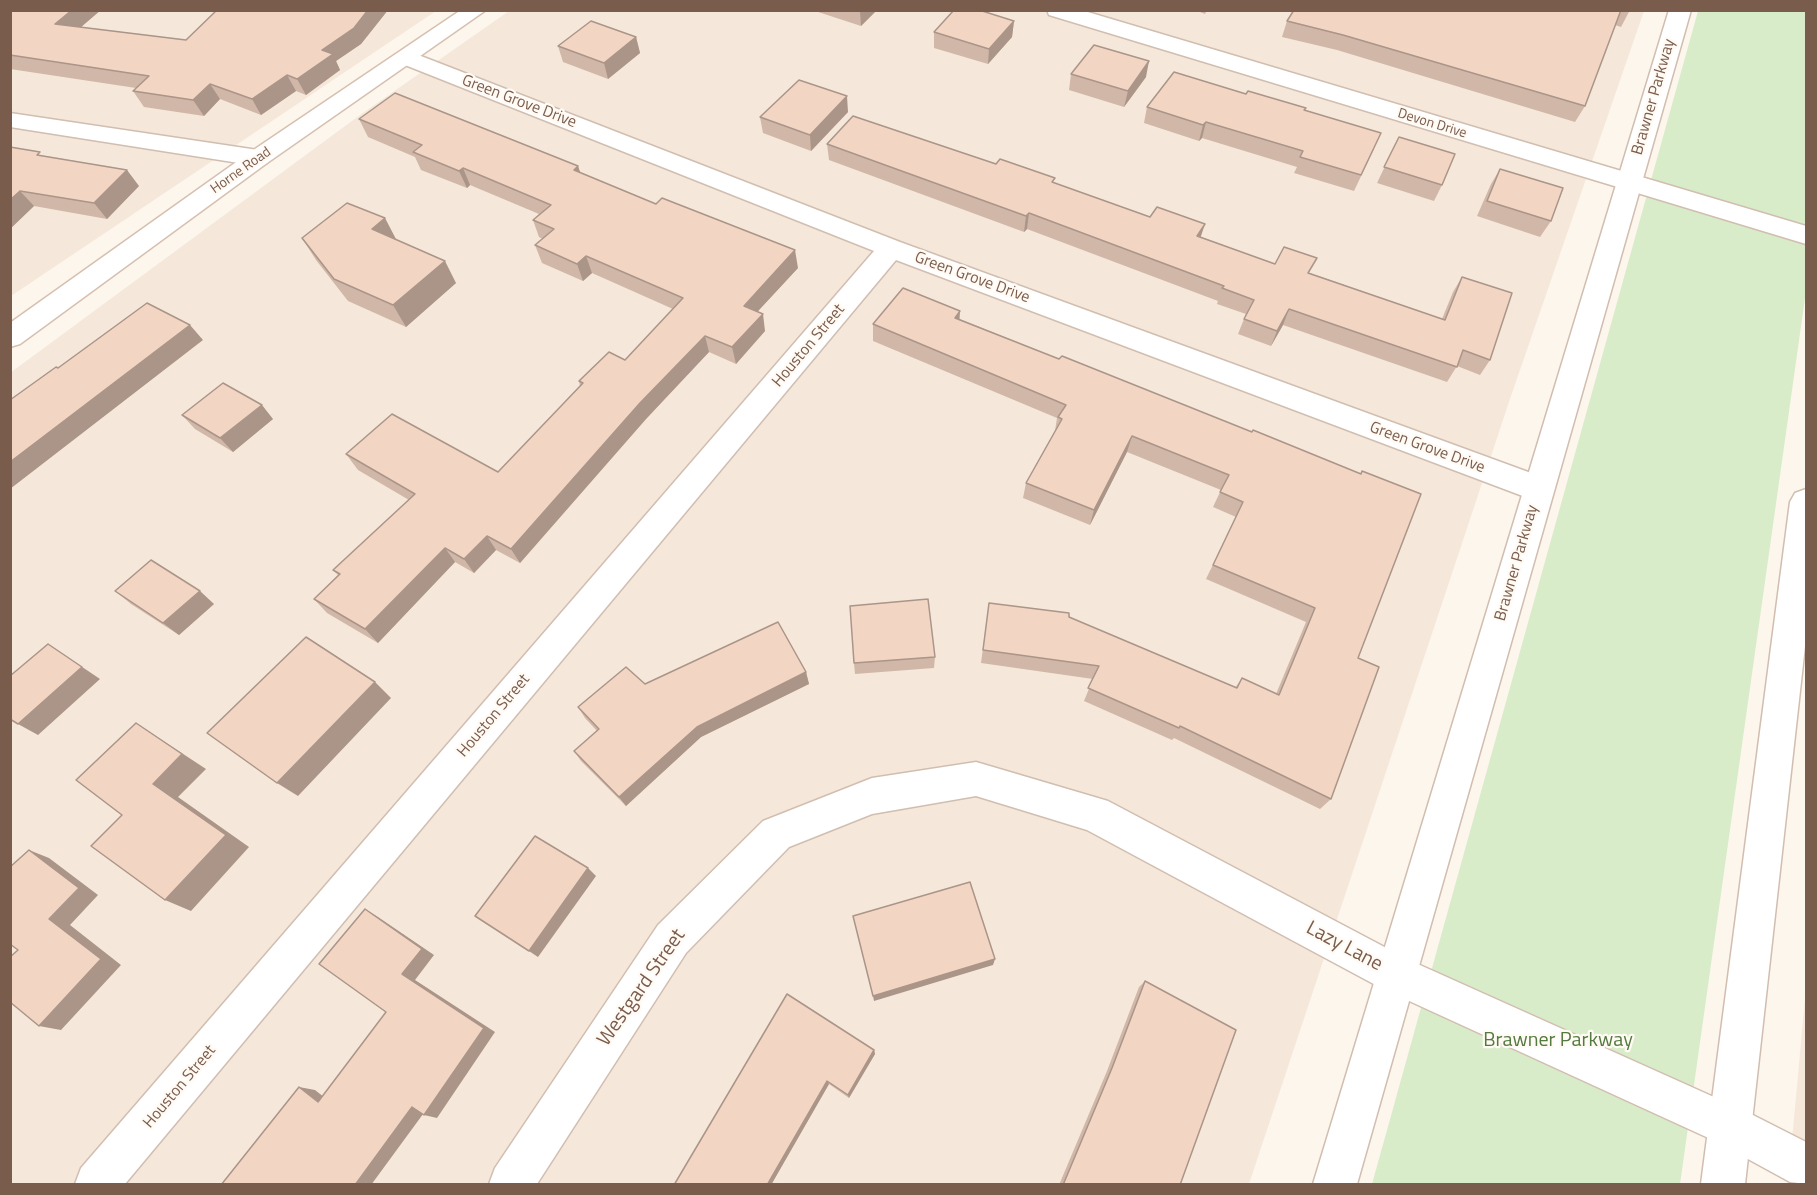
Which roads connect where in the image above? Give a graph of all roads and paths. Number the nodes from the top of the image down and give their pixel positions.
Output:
1 (476, 10) edge
2 (1057, 10) edge
3 (1680, 10) edge
4 (408, 58) junction
5 (10, 120) edge
6 (258, 158) junction
7 (1629, 183) junction
8 (1806, 235) edge
9 (891, 249) junction
10 (10, 337) edge
11 (1539, 489) junction
12 (1806, 502) edge
13 (1801, 590) edge
14 (872, 796) joint
15 (1396, 975) junction
16 (1730, 1126) junction
17 (1806, 1166) edge
18 (97, 1185) edge
19 (512, 1185) edge
20 (1335, 1185) edge
21 (1723, 1185) edge

1 - 4 street, Horne Road
2 - 7 street, Devon Drive
3 - 7 street, Brawner Parkway
4 - 6 street, Horne Road
4 - 9 street, Green Grove Drive
5 - 6 street
6 - 10 street, Horne Road
7 - 8 street, Devon Drive
7 - 11 street, Brawner Parkway
9 - 11 street, Green Grove Drive
9 - 18 street, Houston Street
11 - 15 street, Brawner Parkway
12 - 13 street
13 - 16 street
14 - 15 street, Lazy Lane
14 - 19 street, Westgard Street
15 - 16 street, Lazy Lane
15 - 20 street, Brawner Parkway
16 - 17 street, Lazy Lane
16 - 21 street

